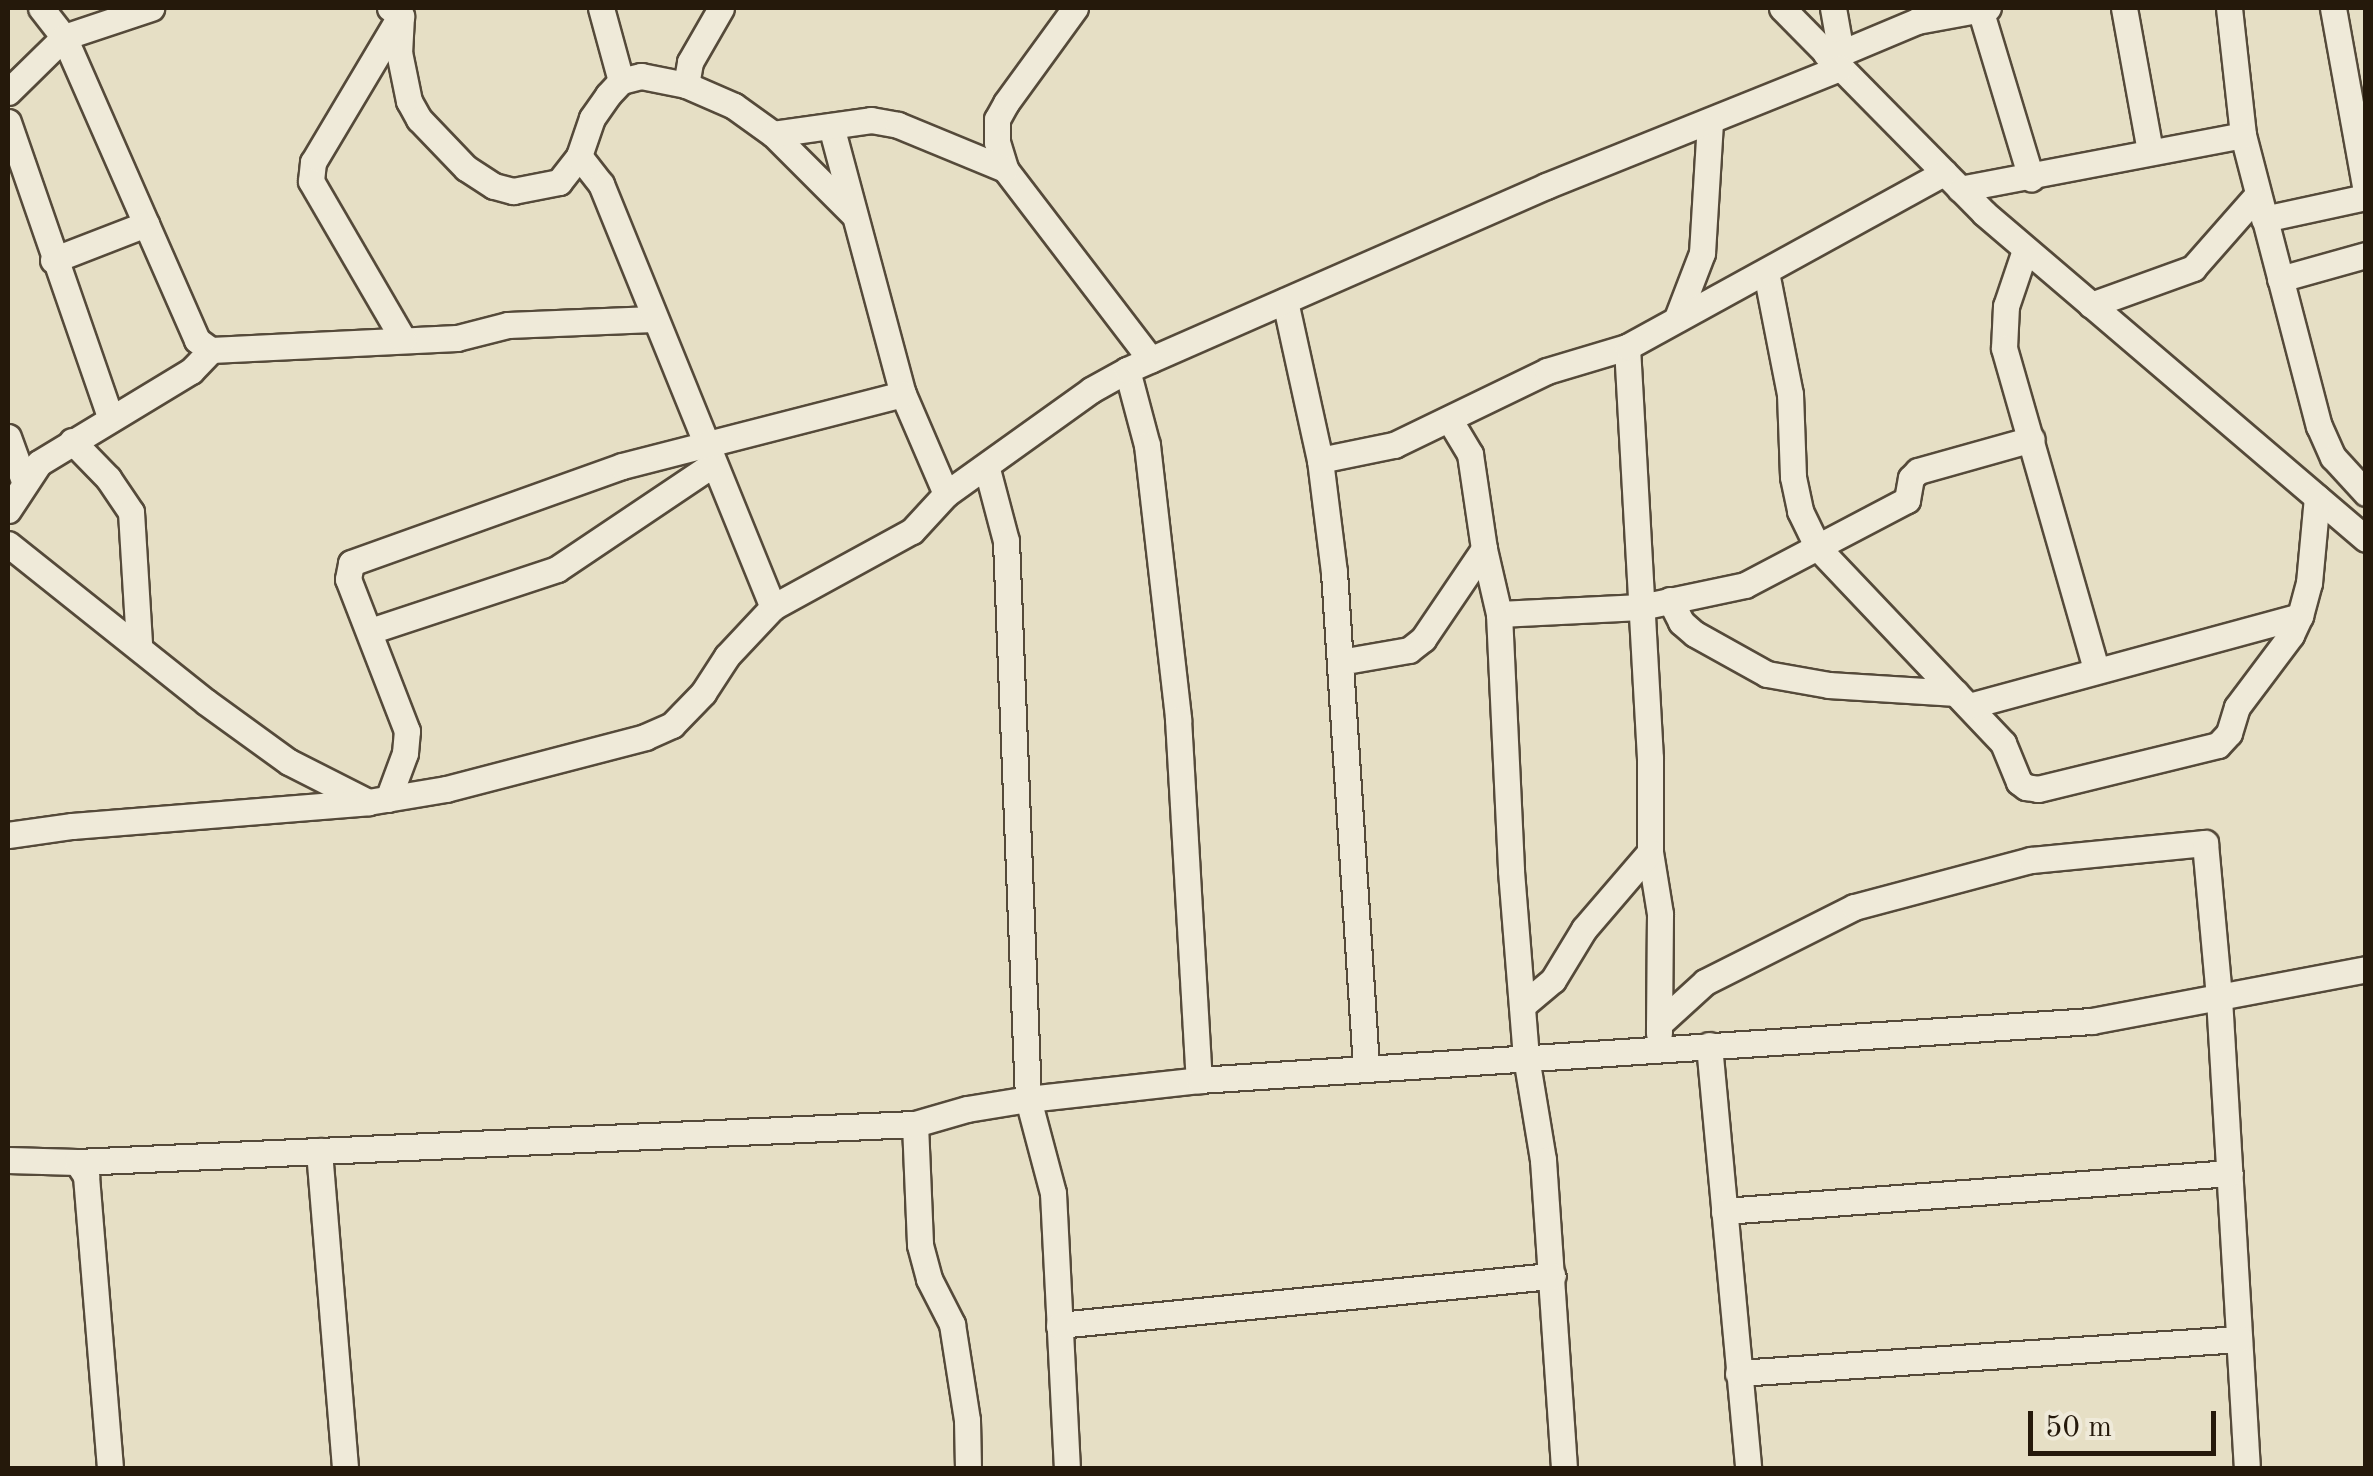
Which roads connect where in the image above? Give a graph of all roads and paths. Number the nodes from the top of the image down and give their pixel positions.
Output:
1 (41, 8) edge
2 (151, 8) edge
3 (601, 8) edge
4 (722, 8) edge
5 (1074, 8) edge
6 (1782, 8) edge
7 (1833, 8) edge
8 (1984, 8) edge
9 (2124, 8) edge
10 (2229, 8) edge
11 (2334, 8) edge
12 (399, 10) edge
13 (1916, 14) edge
14 (64, 36) junction
15 (1836, 58) junction
16 (621, 82) junction
17 (686, 84) junction
18 (8, 92) edge
19 (8, 122) edge
20 (1710, 122) junction
21 (831, 126) junction
22 (773, 134) junction
23 (2243, 135) junction
24 (2150, 151) junction
25 (579, 156) junction
26 (1005, 169) junction
27 (2032, 178) junction
28 (1952, 181) junction
29 (2366, 194) edge
30 (2261, 207) junction
31 (852, 214) junction
32 (146, 224) junction
33 (2025, 250) junction
34 (2366, 254) edge
35 (53, 260) junction
36 (1766, 272) junction
37 (2280, 279) junction
38 (1285, 301) junction
39 (2090, 304) junction
40 (1677, 318) junction
41 (653, 319) junction
42 (403, 340) junction
43 (1627, 346) junction
44 (211, 350) junction
45 (1139, 365) junction
46 (904, 394) junction
47 (111, 419) junction
48 (1449, 419) junction
49 (8, 437) edge
50 (2032, 439) junction
51 (72, 441) junction
52 (709, 454) junction
53 (1320, 460) junction
54 (987, 469) junction
55 (24, 481) junction
56 (2366, 493) edge
57 (946, 494) junction
58 (2318, 497) junction
59 (8, 510) edge
60 (2366, 539) edge
61 (8, 544) edge
62 (1818, 548) junction
63 (1484, 549) junction
64 (1670, 600) junction
65 (1641, 606) junction
66 (773, 607) junction
67 (1499, 614) junction
68 (2300, 616) junction
69 (370, 631) junction
70 (139, 644) junction
71 (1340, 662) junction
72 (2096, 669) junction
73 (1962, 700) junction
74 (378, 800) junction
75 (8, 836) edge
76 (1650, 852) junction
77 (2366, 968) edge
78 (2219, 998) junction
79 (1522, 1006) junction
80 (1660, 1036) junction
81 (1708, 1045) junction
82 (1526, 1057) junction
83 (1366, 1068) junction
84 (1199, 1080) junction
85 (1028, 1099) junction
86 (915, 1124) junction
87 (319, 1151) junction
88 (8, 1160) edge
89 (76, 1162) junction
90 (2230, 1172) junction
91 (1724, 1212) junction
92 (1552, 1276) junction
93 (1059, 1325) junction
94 (2240, 1339) junction
95 (1738, 1373) junction
96 (110, 1468) edge
97 (345, 1468) edge
98 (968, 1468) edge
99 (1067, 1468) edge
100 (1564, 1468) edge
101 (1748, 1468) edge
102 (2248, 1468) edge

1 - 14 street
2 - 14 street
3 - 16 street
4 - 17 street
5 - 26 street
6 - 15 street
7 - 15 street
8 - 13 street
8 - 27 street
9 - 24 street
10 - 23 street
11 - 29 street
12 - 25 street
12 - 42 street
13 - 15 street
14 - 18 street
14 - 32 street
15 - 20 street
15 - 28 street
16 - 17 street
16 - 25 street
17 - 22 street
19 - 35 street
20 - 38 street
20 - 40 street
21 - 22 street
21 - 26 street
21 - 31 street
22 - 31 street
23 - 24 street
23 - 30 street
24 - 27 street
25 - 41 street
26 - 45 street
27 - 28 street
28 - 33 street
28 - 36 street
29 - 30 street
30 - 37 street
30 - 39 street
31 - 46 street
32 - 35 street
32 - 44 street
33 - 39 street
33 - 50 street
34 - 37 street
35 - 47 street
36 - 40 street
36 - 62 street
37 - 56 street
38 - 45 street
38 - 53 street
39 - 58 street
40 - 43 street
41 - 42 street
41 - 52 street
42 - 44 street
43 - 48 street
43 - 65 street
44 - 47 street
45 - 54 street
45 - 84 street
46 - 52 street
46 - 57 street
47 - 51 street
48 - 53 street
48 - 63 street
49 - 55 street
50 - 62 street
50 - 72 street
51 - 55 street
51 - 70 street
52 - 66 street
52 - 69 street
52 - 69 street
53 - 71 street
54 - 57 street
54 - 85 street
55 - 59 street
57 - 66 street
58 - 60 street
58 - 68 street
61 - 70 street
62 - 64 street
62 - 73 street
63 - 67 street
63 - 71 street
64 - 65 street
64 - 73 street
65 - 67 street
65 - 76 street
66 - 74 street
67 - 79 street
68 - 72 street
68 - 73 street
69 - 74 street
70 - 74 street
71 - 83 street
72 - 73 street
74 - 75 street
76 - 79 street
76 - 80 street
77 - 78 street
78 - 80 street
78 - 81 street
78 - 90 street
79 - 82 street
80 - 81 street
80 - 82 street
81 - 91 street
82 - 83 street
82 - 92 street
83 - 84 street
84 - 85 street
85 - 86 street
85 - 93 street
86 - 87 street
86 - 98 street
87 - 89 street
87 - 97 street
88 - 89 street
89 - 96 street
90 - 91 street
90 - 94 street
91 - 95 street
92 - 93 street
92 - 100 street
93 - 99 street
94 - 95 street
94 - 102 street
95 - 101 street

